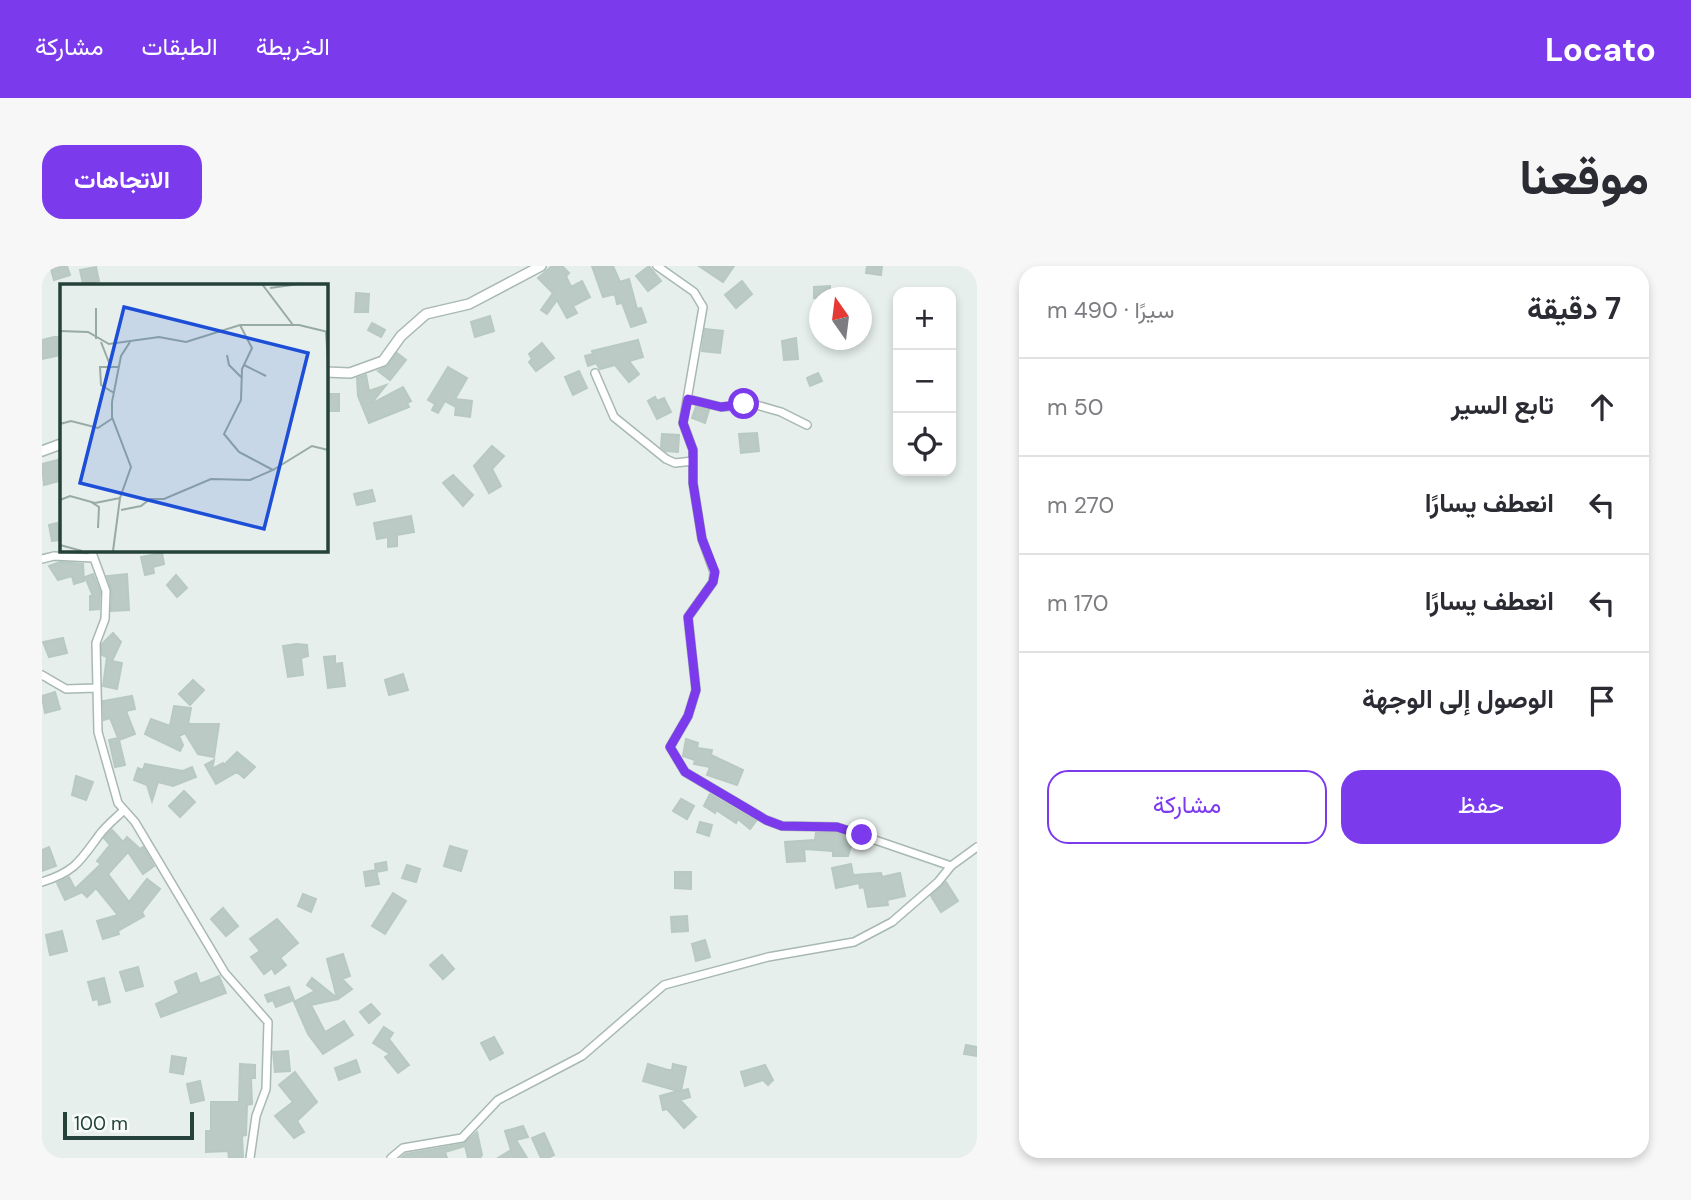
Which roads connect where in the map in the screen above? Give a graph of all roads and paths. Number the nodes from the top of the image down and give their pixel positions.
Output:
1 (541, 266) edge
2 (657, 266) edge
3 (327, 372) edge
4 (594, 373) dead end
5 (688, 399) junction
6 (807, 425) dead end
7 (60, 444) edge
8 (42, 451) edge
9 (693, 461) junction
10 (91, 551) edge
11 (43, 557) edge
12 (93, 558) junction
13 (42, 675) edge
14 (96, 688) junction
15 (124, 810) junction
16 (977, 847) edge
17 (951, 866) junction
18 (42, 882) edge
19 (250, 1158) edge
20 (391, 1158) edge

1 - 3 street
2 - 5 street
4 - 9 street
5 - 6 street
5 - 9 street
7 - 8 street
9 - 17 street
10 - 12 street
11 - 12 street
12 - 14 street
13 - 14 street
14 - 15 street
15 - 18 street
15 - 19 street
16 - 17 street
17 - 20 street

